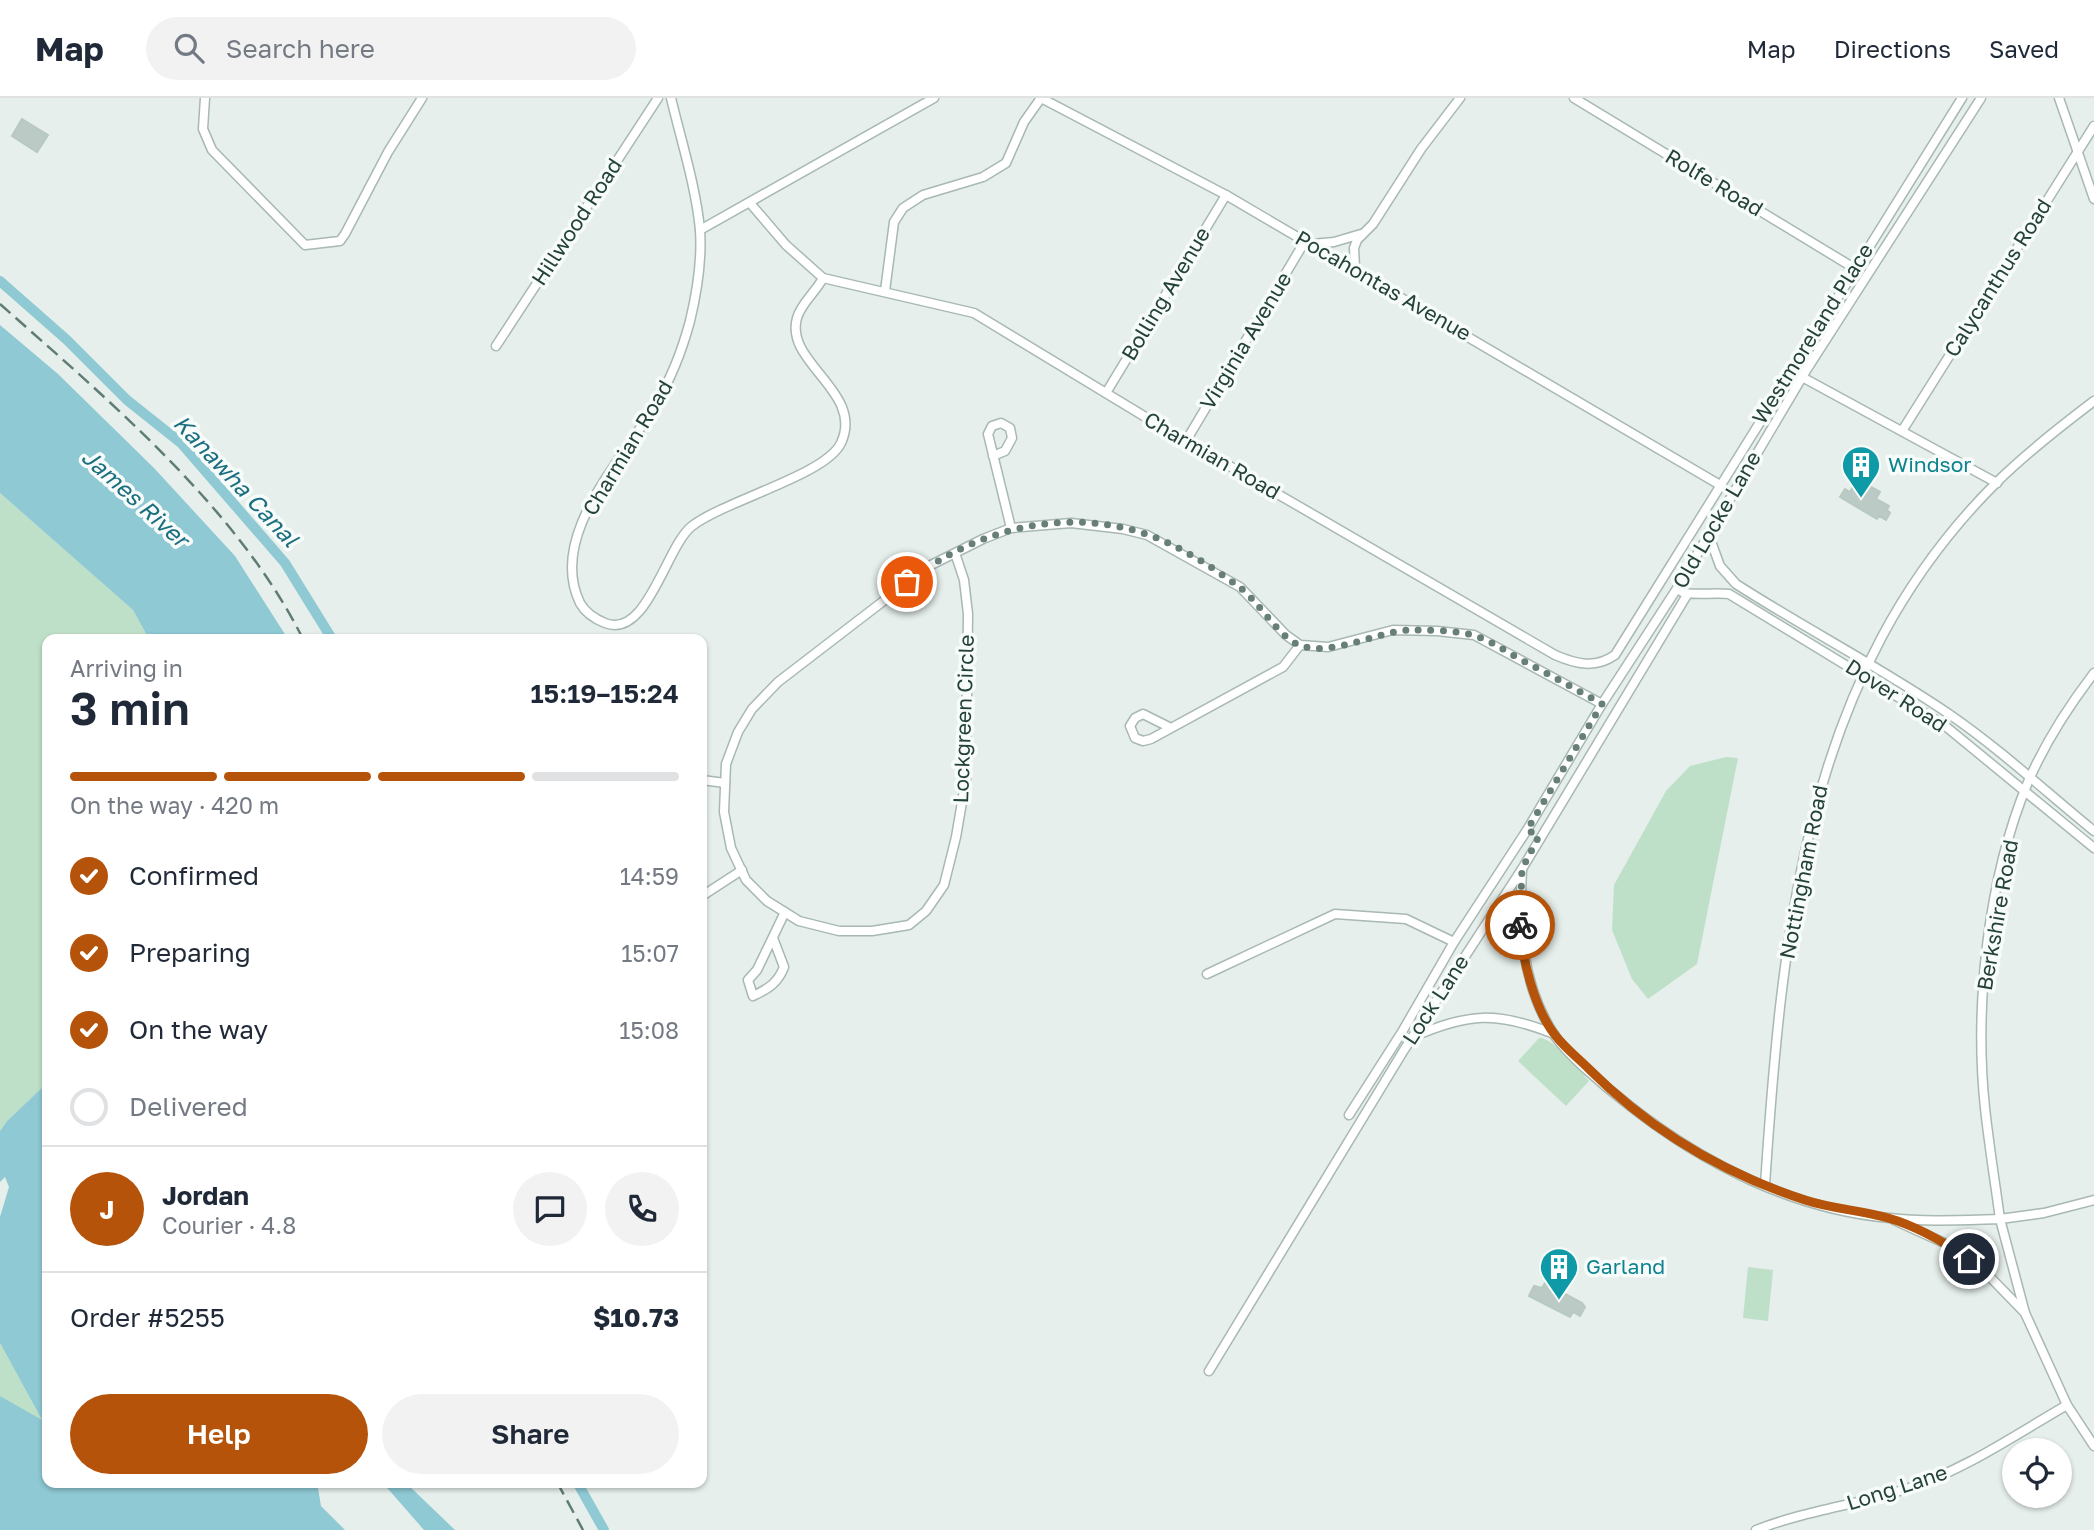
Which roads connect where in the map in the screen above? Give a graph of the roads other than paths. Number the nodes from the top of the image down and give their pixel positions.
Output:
1 (205, 98) edge
2 (422, 98) edge
3 (658, 98) edge
4 (671, 98) edge
5 (934, 98) edge
6 (1041, 98) edge
7 (1460, 98) edge
8 (1574, 98) edge
9 (1962, 98) edge
10 (1981, 98) edge
11 (2059, 98) edge
12 (2094, 126) edge
13 (2078, 152) junction
14 (1226, 195) junction
15 (2094, 199) edge
16 (750, 203) junction
17 (700, 230) junction
18 (1364, 233) junction
19 (1308, 242) junction
20 (1355, 268) junction
21 (1854, 268) junction
22 (823, 278) junction
23 (885, 291) junction
24 (496, 346) dead end
25 (1802, 377) junction
26 (1106, 393) junction
27 (2094, 401) edge
28 (1902, 430) junction
29 (1186, 441) junction
30 (993, 456) dead end
31 (1997, 483) junction
32 (1720, 485) junction
33 (1011, 528) junction
34 (1708, 533) junction
35 (955, 553) junction
36 (1676, 590) junction
37 (1687, 595) junction
38 (1300, 645) junction
39 (1868, 661) junction
40 (1589, 665) joint
41 (1862, 673) junction
42 (2094, 673) edge
43 (1602, 704) junction
44 (1169, 727) junction
45 (2030, 778) junction
46 (707, 781) edge
47 (725, 783) junction
48 (2025, 792) junction
49 (1527, 830) junction
50 (2094, 831) edge
51 (1539, 836) junction
52 (2094, 848) edge
53 (1522, 869) junction
54 (742, 870) junction
55 (707, 893) edge
56 (785, 912) junction
57 (773, 938) junction
58 (1454, 942) junction
59 (1207, 974) dead end
60 (1554, 1034) junction
61 (1412, 1037) junction
62 (1349, 1115) dead end
63 (1765, 1185) junction
64 (2094, 1200) edge
65 (1888, 1218) junction
66 (2000, 1219) junction
67 (2025, 1313) junction
68 (1209, 1371) dead end
69 (2067, 1405) junction
70 (2094, 1446) edge
71 (1756, 1530) edge

1 - 2 street
3 - 24 street, Hillwood Road
4 - 17 street, Charmian Road
5 - 16 street
6 - 14 street, Pocahontas Avenue
6 - 23 street
7 - 18 street
8 - 21 street, Rolfe Road
9 - 21 street, Westmoreland Place
10 - 25 street, Old Locke Lane
11 - 13 street
12 - 13 street, Calycanthus Road
13 - 15 street
13 - 28 street, Calycanthus Road
14 - 19 street, Pocahontas Avenue
14 - 26 street, Bolling Avenue
16 - 17 street
16 - 22 street, Charmian Road
17 - 22 street, Charmian Road
18 - 19 street
18 - 20 street
19 - 20 street, Pocahontas Avenue
19 - 29 street, Virginia Avenue
20 - 32 street, Pocahontas Avenue
21 - 32 street, Westmoreland Place
22 - 23 street, Charmian Road
23 - 26 street, Charmian Road
25 - 28 street
25 - 34 street, Old Locke Lane
26 - 29 street, Charmian Road
27 - 31 street, Nottingham Road
28 - 31 street
29 - 40 street, Charmian Road
30 - 33 street
31 - 39 street, Nottingham Road
32 - 40 street, Westmoreland Place
33 - 35 street, Lockgreen Circle
33 - 38 street, Lockgreen Circle
34 - 36 street, Old Locke Lane
34 - 39 street, Dover Road
35 - 47 street, Lockgreen Circle
35 - 56 street, Lockgreen Circle
36 - 37 street, Dover Road
36 - 43 street, Old Locke Lane
37 - 41 street, Dover Road
37 - 51 street, Lock Lane
38 - 43 street
38 - 44 street
39 - 41 street, Nottingham Road
39 - 45 street, Dover Road
41 - 48 street, Dover Road
41 - 63 street, Nottingham Road
42 - 45 street, Berkshire Road
43 - 49 street, Old Locke Lane
44 - 44 street
45 - 48 street, Berkshire Road
45 - 50 street, Dover Road
46 - 47 street
47 - 54 street, Lockgreen Circle
48 - 52 street, Dover Road
48 - 66 street, Berkshire Road
49 - 51 street
49 - 58 street, Old Locke Lane
51 - 53 street, Lock Lane
53 - 60 street
53 - 61 street, Lock Lane
54 - 55 street
54 - 56 street, Lockgreen Circle
56 - 57 street
57 - 57 street
58 - 59 street
58 - 62 street, Old Locke Lane
60 - 61 street
60 - 63 street
61 - 68 street, Lock Lane
63 - 65 street
64 - 66 street
65 - 66 street
65 - 67 street
66 - 67 street, Berkshire Road
67 - 69 street
69 - 70 street
69 - 71 street, Long Lane

